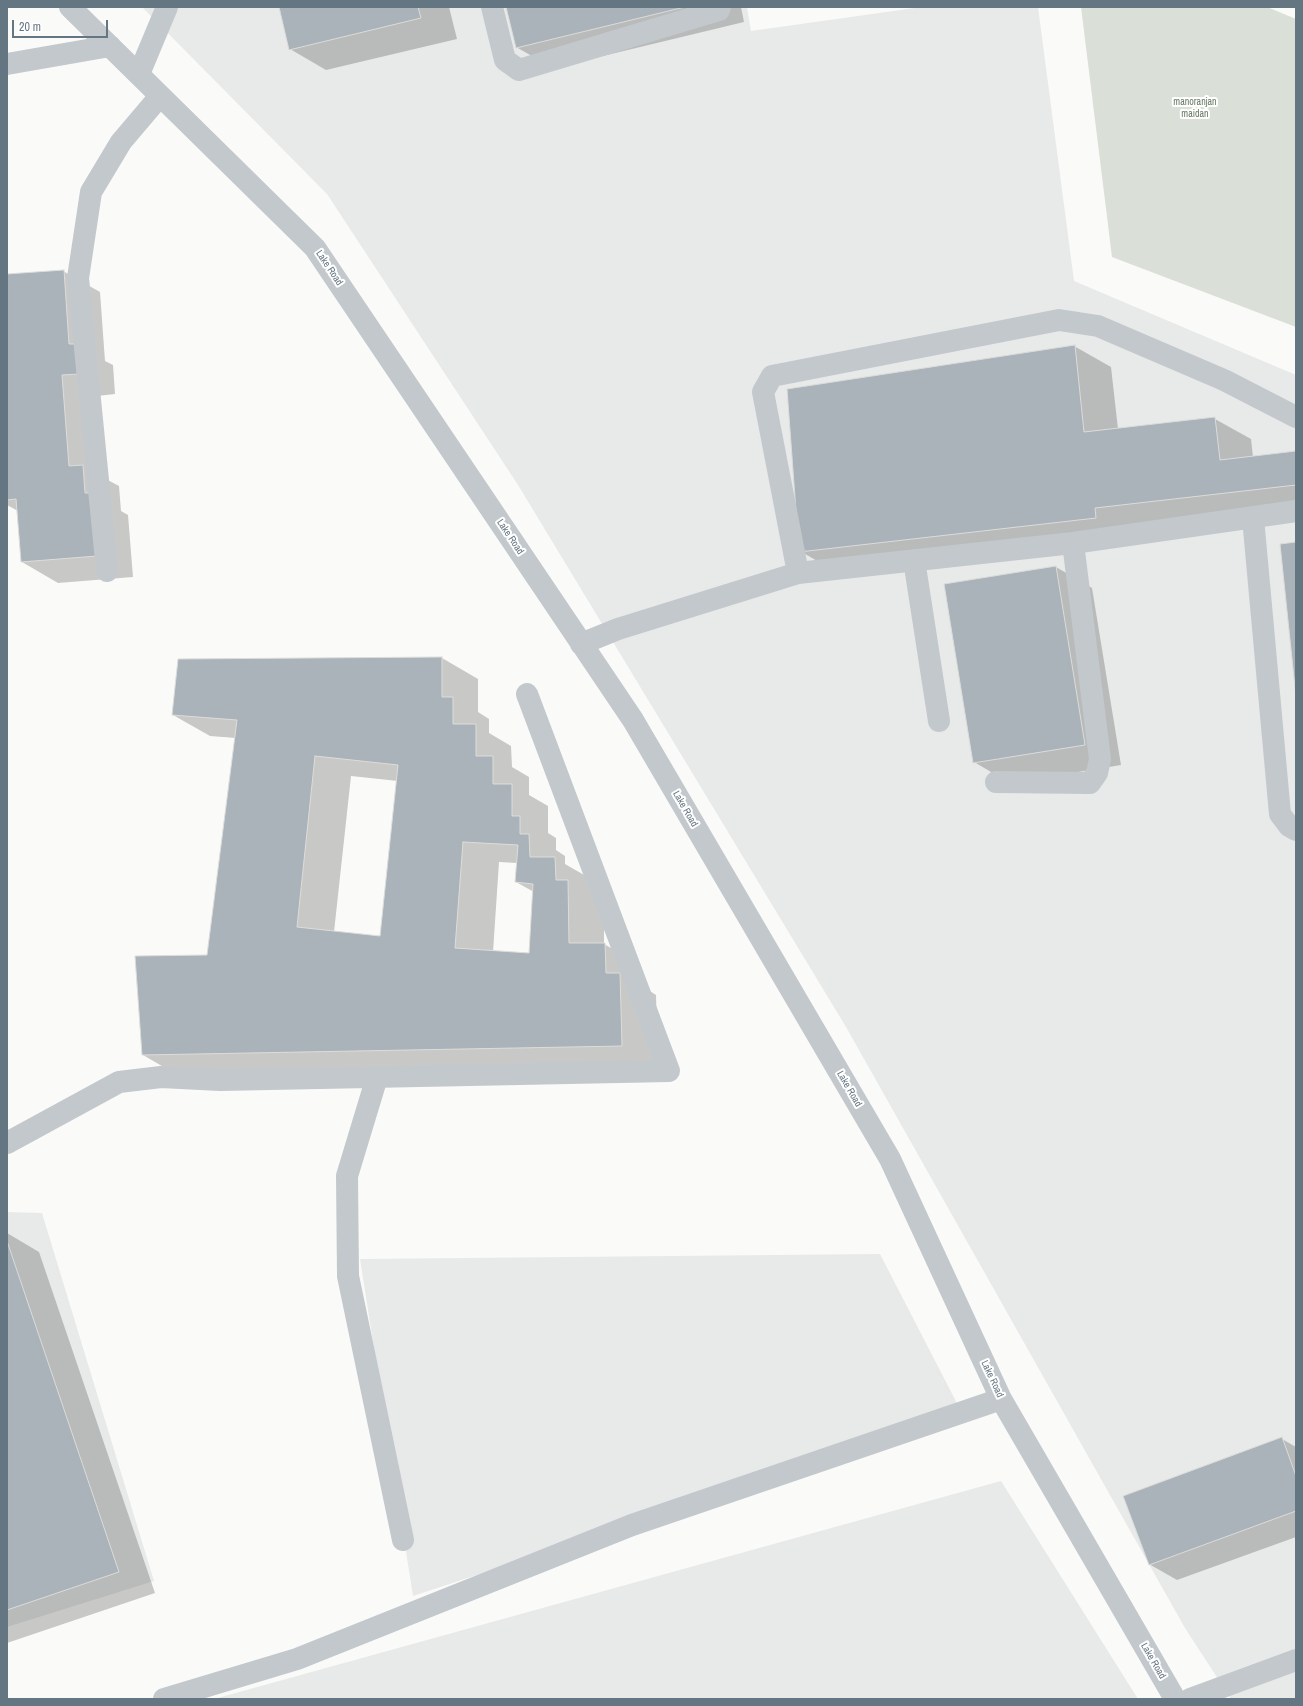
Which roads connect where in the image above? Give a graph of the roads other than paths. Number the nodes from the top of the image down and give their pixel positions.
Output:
1 (70, 7) edge
2 (167, 7) edge
3 (492, 7) edge
4 (720, 7) edge
5 (110, 46) junction
6 (7, 64) edge
7 (139, 74) junction
8 (160, 96) junction
9 (1296, 417) edge
10 (1296, 511) edge
11 (1253, 518) junction
12 (1073, 543) junction
13 (914, 560) junction
14 (107, 571) dead end
15 (798, 573) junction
16 (581, 644) junction
17 (527, 694) dead end
18 (939, 721) dead end
19 (996, 782) dead end
20 (1296, 830) edge
21 (377, 1077) junction
22 (7, 1142) edge
23 (1001, 1399) junction
24 (403, 1540) dead end
25 (1296, 1660) edge
26 (164, 1699) edge
27 (1175, 1699) edge
28 (1190, 1699) edge

1 - 5 street, Lake Road
2 - 7 street
3 - 4 street
5 - 6 street
5 - 7 street, Lake Road
7 - 8 street, Lake Road
8 - 14 street
8 - 16 street, Lake Road
9 - 15 street
10 - 11 street
11 - 12 street
11 - 20 street
12 - 13 street
12 - 19 street
13 - 15 street
13 - 18 street
15 - 16 street
16 - 23 street, Lake Road
17 - 21 street
21 - 22 street
21 - 24 street
23 - 26 street
23 - 27 street, Lake Road
25 - 28 street

